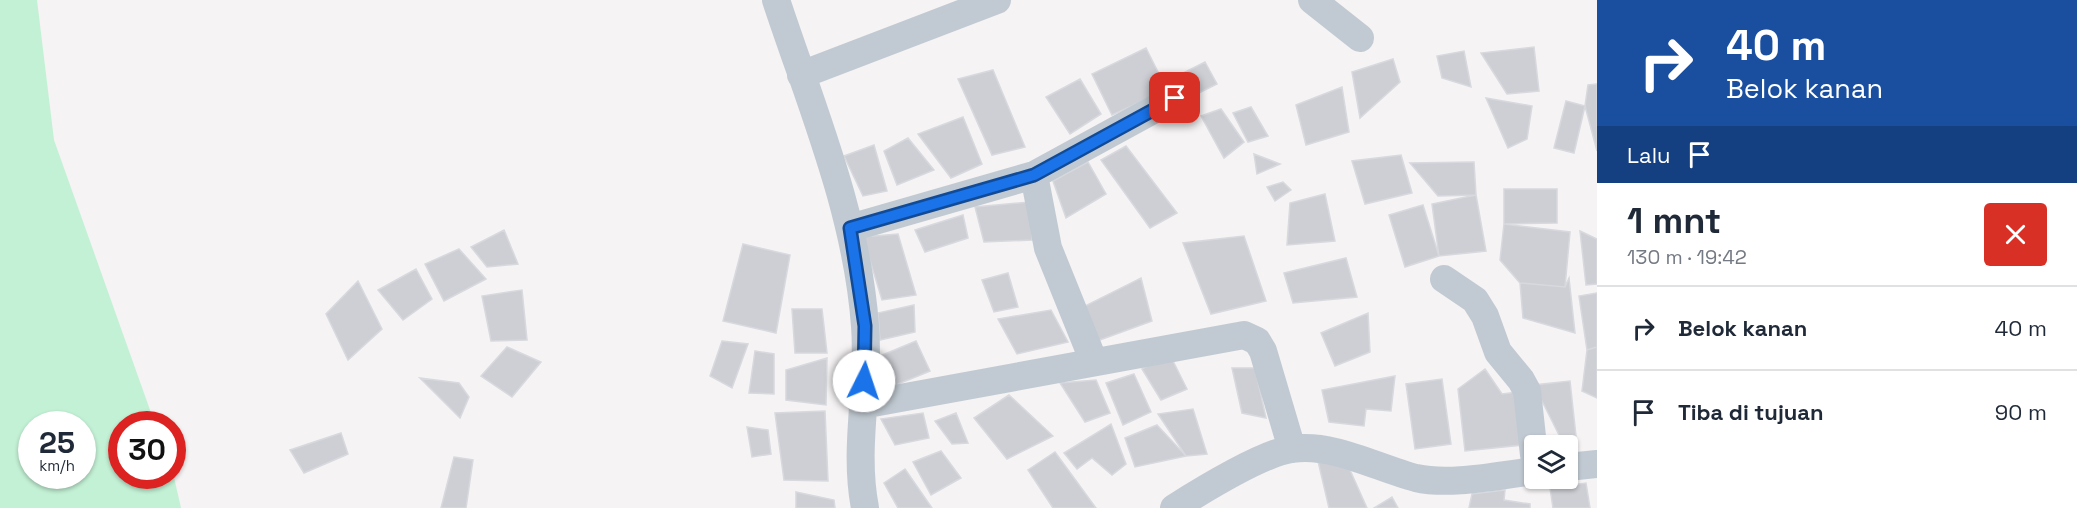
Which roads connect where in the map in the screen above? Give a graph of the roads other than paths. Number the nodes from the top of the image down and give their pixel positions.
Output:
1 (776, 0) edge
2 (997, 0) edge
3 (1312, 0) edge
4 (1360, 38) dead end
5 (801, 75) junction
6 (1175, 98) dead end
7 (1034, 175) junction
8 (850, 228) junction
9 (1444, 279) dead end
10 (1094, 363) junction
11 (862, 405) junction
12 (1532, 435) edge
13 (1292, 449) junction
14 (1597, 464) edge
15 (1578, 466) edge
16 (1524, 472) edge
17 (865, 508) edge
18 (1174, 508) edge

1 - 5 street
2 - 5 street
3 - 4 street
5 - 8 street
6 - 7 street
7 - 8 street
7 - 10 street
8 - 11 street
9 - 12 street
10 - 11 street
10 - 13 street
11 - 17 street
13 - 16 street
13 - 18 street
14 - 15 street

